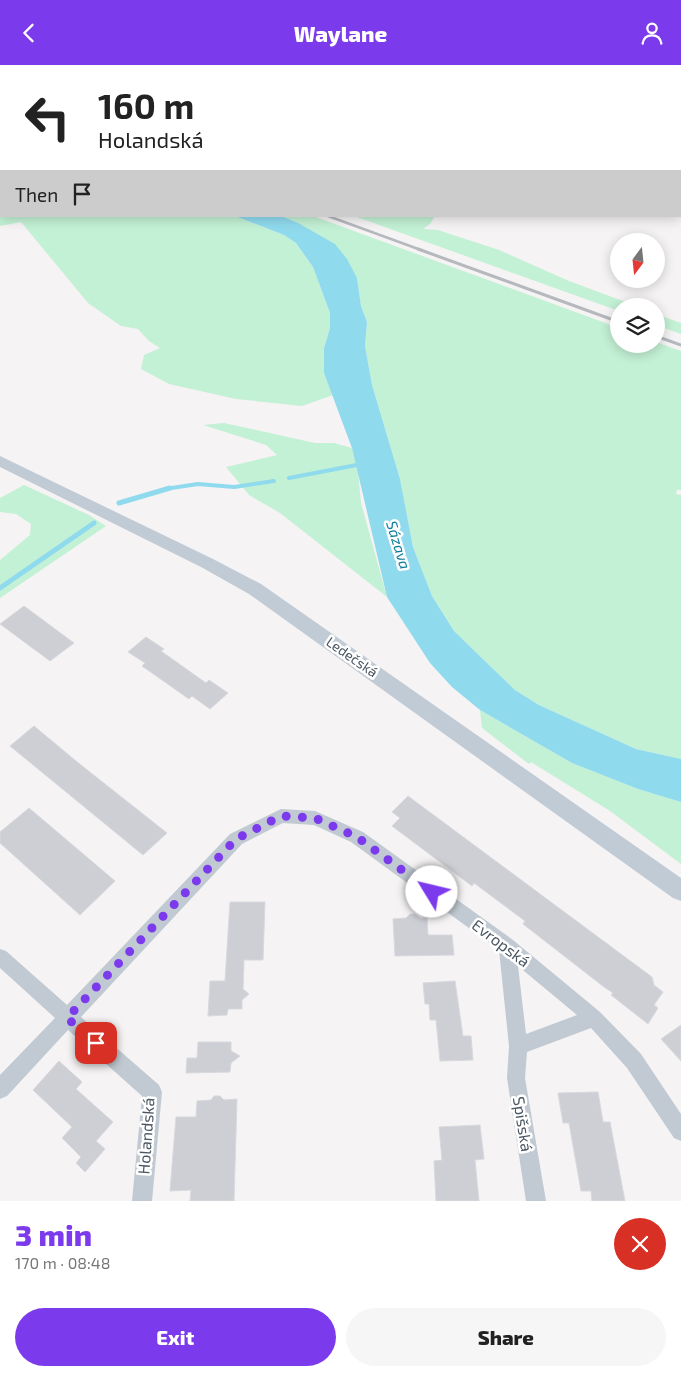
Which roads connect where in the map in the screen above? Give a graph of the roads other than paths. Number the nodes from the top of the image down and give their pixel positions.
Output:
1 (0, 461) edge
2 (681, 891) edge
3 (507, 946) junction
4 (0, 957) edge
5 (67, 1018) junction
6 (594, 1018) junction
7 (518, 1046) junction
8 (0, 1089) edge
9 (681, 1131) edge
10 (142, 1201) edge
11 (536, 1201) edge

1 - 2 main road, Ledečská
3 - 5 street, Evropská
3 - 6 street, Evropská
3 - 7 street, Spišská
4 - 5 street, Holandská
5 - 8 street, Evropská
5 - 10 street, Holandská
6 - 7 street
6 - 9 street, Evropská
7 - 11 street, Spišská

